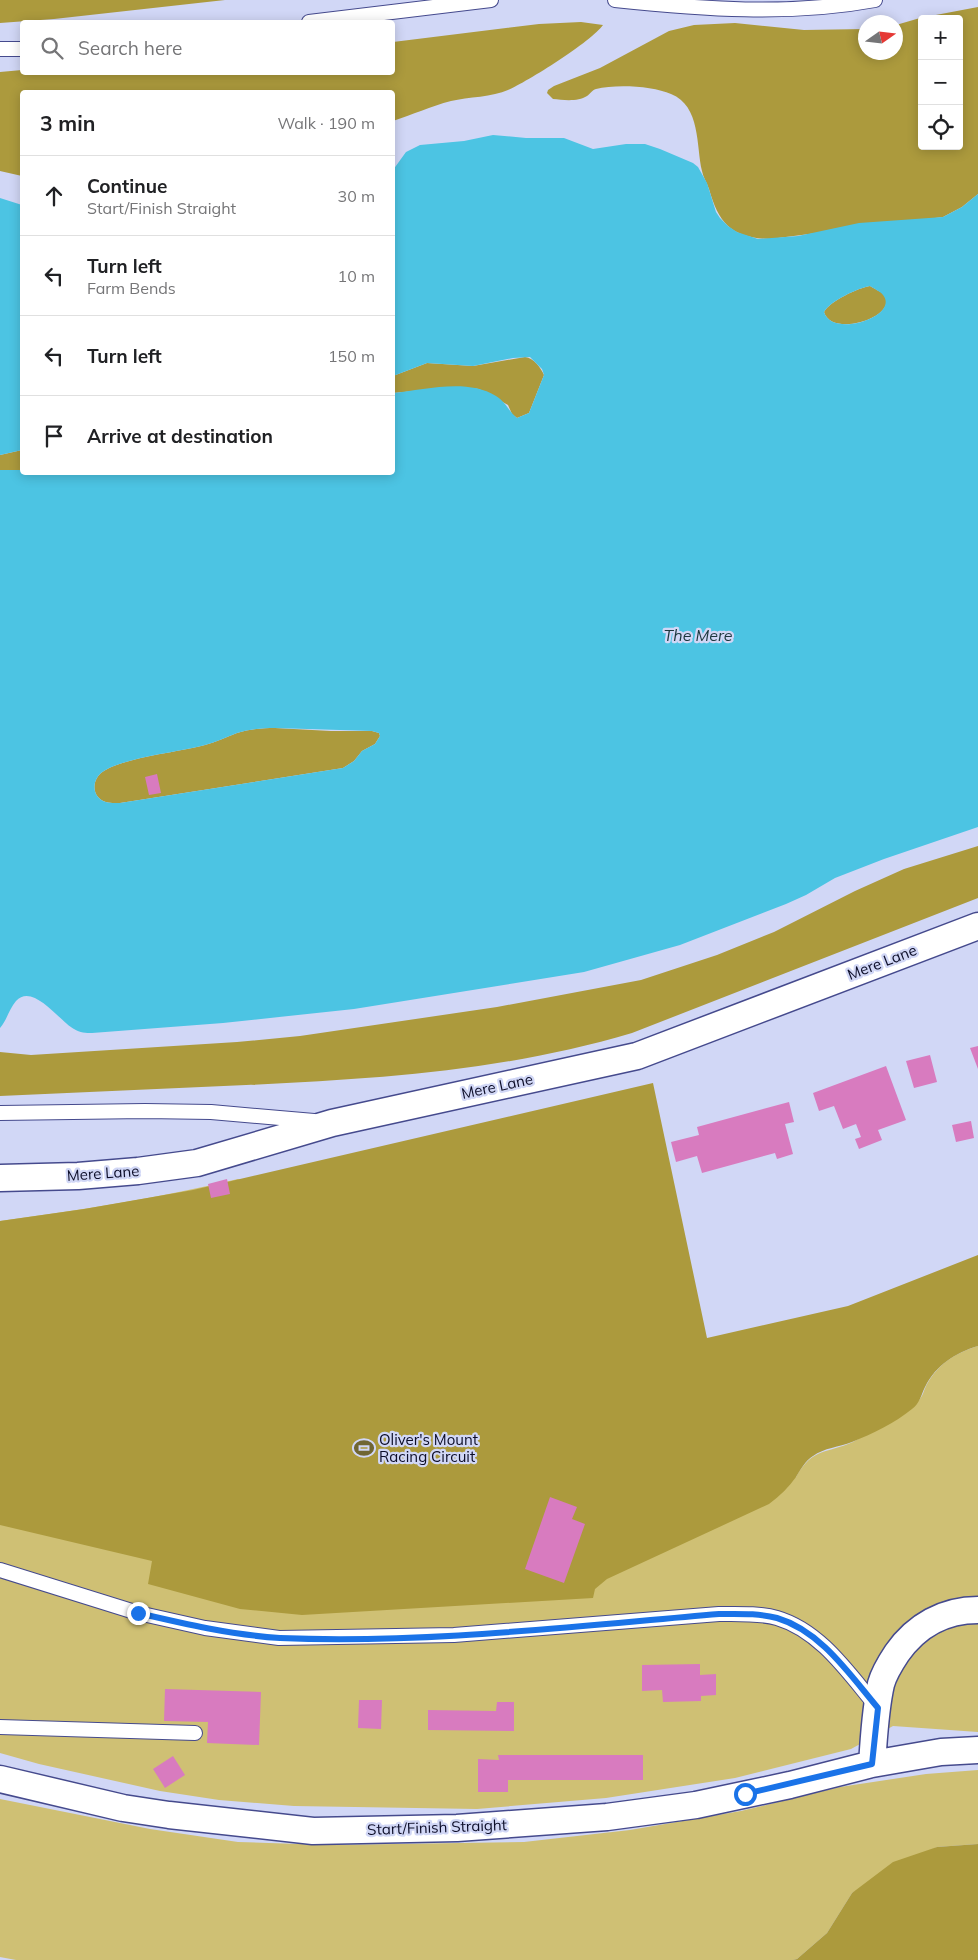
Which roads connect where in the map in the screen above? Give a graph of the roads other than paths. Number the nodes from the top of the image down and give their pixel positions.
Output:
1 (491, 0) edge
2 (615, 0) edge
3 (875, 0) edge
4 (326, 20) edge
5 (0, 49) edge
6 (20, 49) edge
7 (978, 926) edge
8 (0, 1113) edge
9 (332, 1123) junction
10 (0, 1178) edge
11 (0, 1570) edge
12 (978, 1610) edge
13 (878, 1708) junction
14 (0, 1727) edge
15 (195, 1733) dead end
16 (978, 1750) edge
17 (872, 1764) junction
18 (0, 1779) edge

1 - 4 lane
2 - 3 lane
5 - 6 lane
7 - 9 street, Mere Lane
8 - 9 lane
9 - 10 street, Mere Lane
11 - 13 lane
12 - 13 street
13 - 17 street
14 - 15 lane
16 - 17 street, Start/Finish Straight
17 - 18 street, Start/Finish Straight

